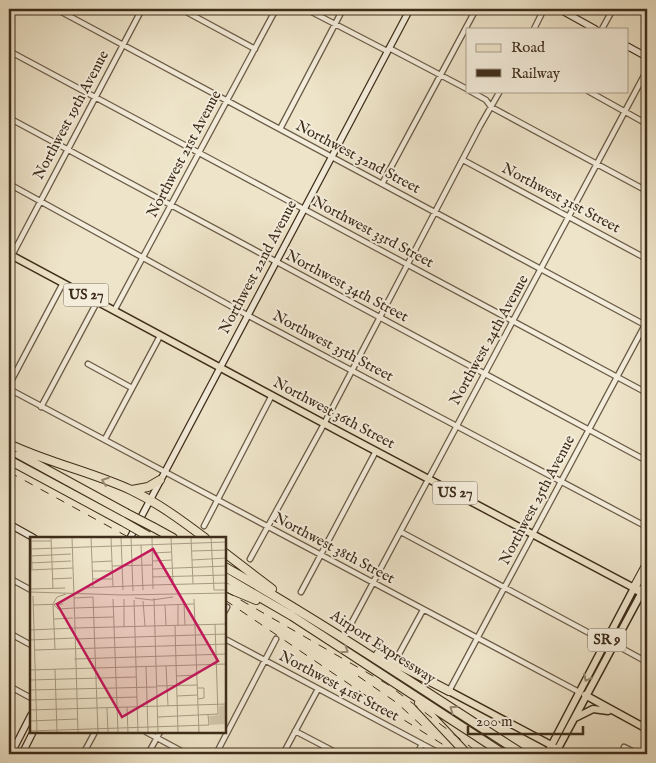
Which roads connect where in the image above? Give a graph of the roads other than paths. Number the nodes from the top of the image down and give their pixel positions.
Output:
1 (56, 9) edge
2 (142, 9) edge
3 (181, 9) edge
4 (276, 9) edge
5 (306, 9) edge
6 (343, 9) edge
7 (410, 9) edge
8 (476, 9) edge
9 (544, 9) edge
10 (559, 9) edge
11 (613, 9) edge
12 (335, 24) junction
13 (534, 28) edge
14 (593, 28) edge
15 (603, 28) edge
16 (123, 44) junction
17 (628, 47) edge
18 (255, 49) junction
19 (9, 50) edge
20 (388, 50) junction
21 (647, 57) edge
22 (647, 70) edge
23 (441, 75) junction
24 (466, 88) edge
25 (472, 92) edge
26 (499, 92) edge
27 (590, 92) edge
28 (95, 96) junction
29 (227, 100) junction
30 (491, 107) junction
31 (624, 111) junction
32 (9, 118) edge
33 (647, 124) edge
34 (280, 129) junction
35 (67, 149) junction
36 (199, 153) junction
37 (331, 157) junction
38 (463, 160) junction
39 (597, 164) junction
40 (9, 184) edge
41 (382, 184) junction
42 (647, 191) edge
43 (40, 201) junction
44 (171, 204) junction
45 (303, 210) junction
46 (436, 212) junction
47 (569, 217) junction
48 (10, 256) edge
49 (143, 257) junction
50 (647, 259) edge
51 (276, 262) junction
52 (408, 264) junction
53 (542, 269) junction
54 (63, 283) junction
55 (97, 302) junction
56 (114, 311) junction
57 (247, 315) junction
58 (380, 318) junction
59 (513, 321) junction
60 (647, 324) edge
61 (160, 336) junction
62 (88, 364) dead end
63 (220, 367) junction
64 (352, 370) junction
65 (484, 373) junction
66 (617, 377) junction
67 (9, 385) edge
68 (132, 388) junction
69 (9, 390) edge
70 (647, 393) edge
71 (272, 395) junction
72 (41, 407) junction
73 (324, 424) junction
74 (457, 425) junction
75 (590, 430) junction
76 (105, 440) junction
77 (9, 444) edge
78 (9, 448) edge
79 (376, 451) junction
80 (9, 460) edge
81 (647, 460) edge
82 (164, 472) junction
83 (429, 479) junction
84 (160, 480) junction
85 (562, 482) junction
86 (130, 490) junction
87 (149, 500) junction
88 (217, 500) junction
89 (9, 524) edge
90 (204, 526) dead end
91 (267, 527) junction
92 (647, 527) edge
93 (401, 532) junction
94 (533, 535) junction
95 (32, 537) edge
96 (130, 537) edge
97 (150, 537) edge
98 (171, 537) edge
99 (204, 537) edge
100 (226, 554) edge
101 (320, 555) junction
102 (250, 559) dead end
103 (647, 564) edge
104 (226, 567) edge
105 (9, 578) edge
106 (226, 578) edge
107 (647, 582) edge
108 (374, 584) junction
109 (226, 587) edge
110 (505, 587) junction
111 (634, 588) junction
112 (30, 589) edge
113 (300, 592) dead end
114 (644, 593) edge
115 (284, 600) junction
116 (423, 610) junction
117 (292, 616) junction
118 (352, 622) dead end
119 (9, 633) edge
120 (276, 639) dead end
121 (478, 639) junction
122 (226, 640) edge
123 (351, 642) junction
124 (606, 642) junction
125 (30, 644) edge
126 (614, 644) junction
127 (399, 654) dead end
128 (607, 658) junction
129 (265, 660) junction
130 (647, 662) edge
131 (9, 686) edge
132 (318, 688) junction
133 (407, 691) junction
134 (449, 692) junction
135 (579, 692) junction
136 (586, 696) junction
137 (30, 697) edge
138 (621, 715) junction
139 (30, 717) edge
140 (574, 718) junction
141 (647, 729) edge
142 (296, 731) junction
143 (32, 733) edge
144 (94, 733) edge
145 (148, 733) edge
146 (159, 733) edge
147 (157, 737) junction
148 (9, 740) edge
149 (16, 744) junction
150 (422, 744) junction
151 (624, 747) dead end
152 (555, 749) edge
153 (11, 754) edge
154 (22, 754) edge
155 (83, 754) edge
156 (148, 754) edge
157 (187, 754) edge
158 (216, 754) edge
159 (283, 754) edge
160 (339, 754) edge
161 (417, 754) edge
162 (441, 754) edge
163 (467, 754) edge
164 (504, 754) edge
165 (523, 754) edge
166 (546, 754) edge
167 (568, 754) edge
168 (638, 754) edge

1 - 16 street, Northwest 32nd Street
2 - 16 street, Northwest 19th Avenue
3 - 18 street
4 - 18 street, Northwest 21st Avenue
5 - 12 street
6 - 12 street
7 - 20 main road, Northwest 22nd Avenue
8 - 23 street
9 - 13 street
10 - 14 main road
11 - 15 street
12 - 20 street
12 - 34 street
16 - 28 street, Northwest 19th Avenue
16 - 29 street, Northwest 32nd Street
17 - 21 main road
18 - 29 street, Northwest 21st Avenue
19 - 28 street, Northwest 33rd Street
20 - 23 street
20 - 37 main road, Northwest 22nd Avenue
22 - 31 street, Northwest 24th Avenue
23 - 24 street
23 - 41 street
25 - 30 street
26 - 30 street
27 - 31 street
28 - 35 street, Northwest 19th Avenue
28 - 36 street, Northwest 33rd Street
29 - 34 street, Northwest 32nd Street
29 - 36 street, Northwest 21st Avenue
30 - 38 street
30 - 39 street
31 - 33 street
31 - 39 street, Northwest 24th Avenue
32 - 35 street, Northwest 34th Street
34 - 37 street, Northwest 32nd Street
35 - 43 street, Northwest 19th Avenue
35 - 44 street, Northwest 34th Street
36 - 44 street, Northwest 21st Avenue
36 - 45 street, Northwest 33rd Street
37 - 41 street, Northwest 32nd Street
37 - 45 main road, Northwest 22nd Avenue
38 - 46 street
38 - 47 street, Northwest 31st Street
39 - 42 street
39 - 47 street, Northwest 24th Avenue
40 - 43 street, Northwest 35th Street
41 - 46 street, Northwest 32nd Street
43 - 48 street, Northwest 19th Avenue
43 - 49 street, Northwest 35th Street
44 - 49 street, Northwest 21st Avenue
44 - 51 street, Northwest 34th Street
45 - 51 main road, Northwest 22nd Avenue
45 - 52 street, Northwest 33rd Street
46 - 52 street
46 - 53 street, Northwest 32nd Street
47 - 50 street, Northwest 31st Street
47 - 53 street, Northwest 24th Avenue
48 - 54 main road, Northwest 36th Street / US 27
49 - 56 street, Northwest 21st Avenue
49 - 57 street, Northwest 35th Street
51 - 57 main road, Northwest 22nd Avenue
51 - 58 street, Northwest 34th Street
52 - 58 street
52 - 59 street, Northwest 33rd Street
53 - 59 street, Northwest 24th Avenue
53 - 60 street, Northwest 32nd Street
54 - 55 main road, Northwest 36th Street / US 27
54 - 67 street
55 - 56 main road, Northwest 36th Street / US 27
55 - 72 street
56 - 61 main road, Northwest 36th Street / US 27
57 - 63 main road, Northwest 22nd Avenue
57 - 64 street, Northwest 35th Street
58 - 64 street
58 - 65 street, Northwest 34th Street
59 - 65 street, Northwest 24th Avenue
59 - 66 street, Northwest 33rd Street
60 - 66 street, Northwest 25th Avenue
61 - 63 main road, Northwest 36th Street / US 27
61 - 68 street
62 - 68 street
63 - 71 main road, Northwest 36th Street / US 27
63 - 82 main road, Northwest 22nd Avenue
64 - 73 street
64 - 74 street, Northwest 35th Street
65 - 74 street, Northwest 24th Avenue
65 - 75 street, Northwest 34th Street
66 - 70 street, Northwest 33rd Street
66 - 75 street, Northwest 25th Avenue
68 - 76 street
69 - 72 street, Northwest 38th Street
71 - 73 main road, Northwest 36th Street / US 27
71 - 88 street
72 - 76 street, Northwest 38th Street
73 - 79 main road, Northwest 36th Street / US 27
73 - 91 street
74 - 83 street, Northwest 24th Avenue
74 - 85 street, Northwest 35th Street
75 - 81 street, Northwest 34th Street
75 - 85 street, Northwest 25th Avenue
76 - 82 street, Northwest 38th Street
86 -> 77 highway
78 - 98 highway, bridge
79 - 83 main road, Northwest 36th Street / US 27
79 - 101 street
80 - 97 highway, bridge
82 - 84 main road, Northwest 22nd Avenue
82 - 88 street, Northwest 38th Street
83 - 93 street, Northwest 24th Avenue
83 - 94 main road, Northwest 36th Street / US 27
84 - 86 highway
84 - 87 main road, Northwest 22nd Avenue
85 - 92 street, Northwest 35th Street
85 - 94 street, Northwest 25th Avenue
86 - 87 highway
87 - 96 main road, Northwest 22nd Avenue
87 - 99 highway
88 - 90 street
88 - 91 street, Northwest 38th Street
89 - 95 main road
91 - 101 street, Northwest 38th Street
91 - 102 street
93 - 108 street, Northwest 24th Avenue
93 - 110 street
94 - 110 street, Northwest 25th Avenue
94 - 111 main road, Northwest 36th Street / US 27
100 - 115 highway
101 - 108 street, Northwest 38th Street
101 - 113 street
103 - 111 highway, SR 9
104 - 115 highway, Airport Expressway
105 - 112 street
106 - 117 highway, Airport Expressway
107 - 114 highway, SR 9
108 - 116 street, Northwest 38th Street
108 - 118 street, Northwest 24th Avenue
109 - 117 highway
110 - 121 street, Northwest 25th Avenue
110 - 124 street
111 - 114 highway, Northwest 36th Street / US 27
111 - 124 main road, SR 9
114 - 126 main road, SR 9
115 - 123 highway, Airport Expressway
116 - 121 street, Northwest 38th Street
116 - 127 street
117 -> 133 highway, Airport Expressway
119 - 125 street
120 - 129 street
121 - 134 street, Northwest 25th Avenue
121 - 135 street, Northwest 38th Street
122 - 129 street, Northwest 41st Street
123 - 134 highway
165 -> 123 highway, Airport Expressway
124 - 128 main road
124 -> 135 main road, SR 9
126 - 128 main road, SR 9
126 - 130 street
128 - 136 main road, SR 9
129 - 132 street, Northwest 41st Street
129 - 158 street
131 - 137 street
132 - 142 street
132 - 150 street, Northwest 41st Street
133 - 163 highway
133 - 164 highway, Airport Expressway
134 - 152 main road
135 - 136 main road, Northwest 38th Street
135 - 152 main road, SR 9
136 - 138 main road, Northwest 38th Street
136 - 140 main road, SR 9
138 - 140 main road
138 - 141 main road, Northwest 38th Street
139 - 149 main road
140 - 152 main road, SR 9
142 - 159 street
142 - 160 street
143 - 154 main road
144 - 155 street
145 - 147 street
146 - 147 street
147 - 156 street
147 - 157 street
148 - 149 street
149 - 153 main road
150 - 161 street
150 - 162 street, Northwest 41st Street
151 - 168 street
152 - 166 main road, SR 9
152 - 167 street

